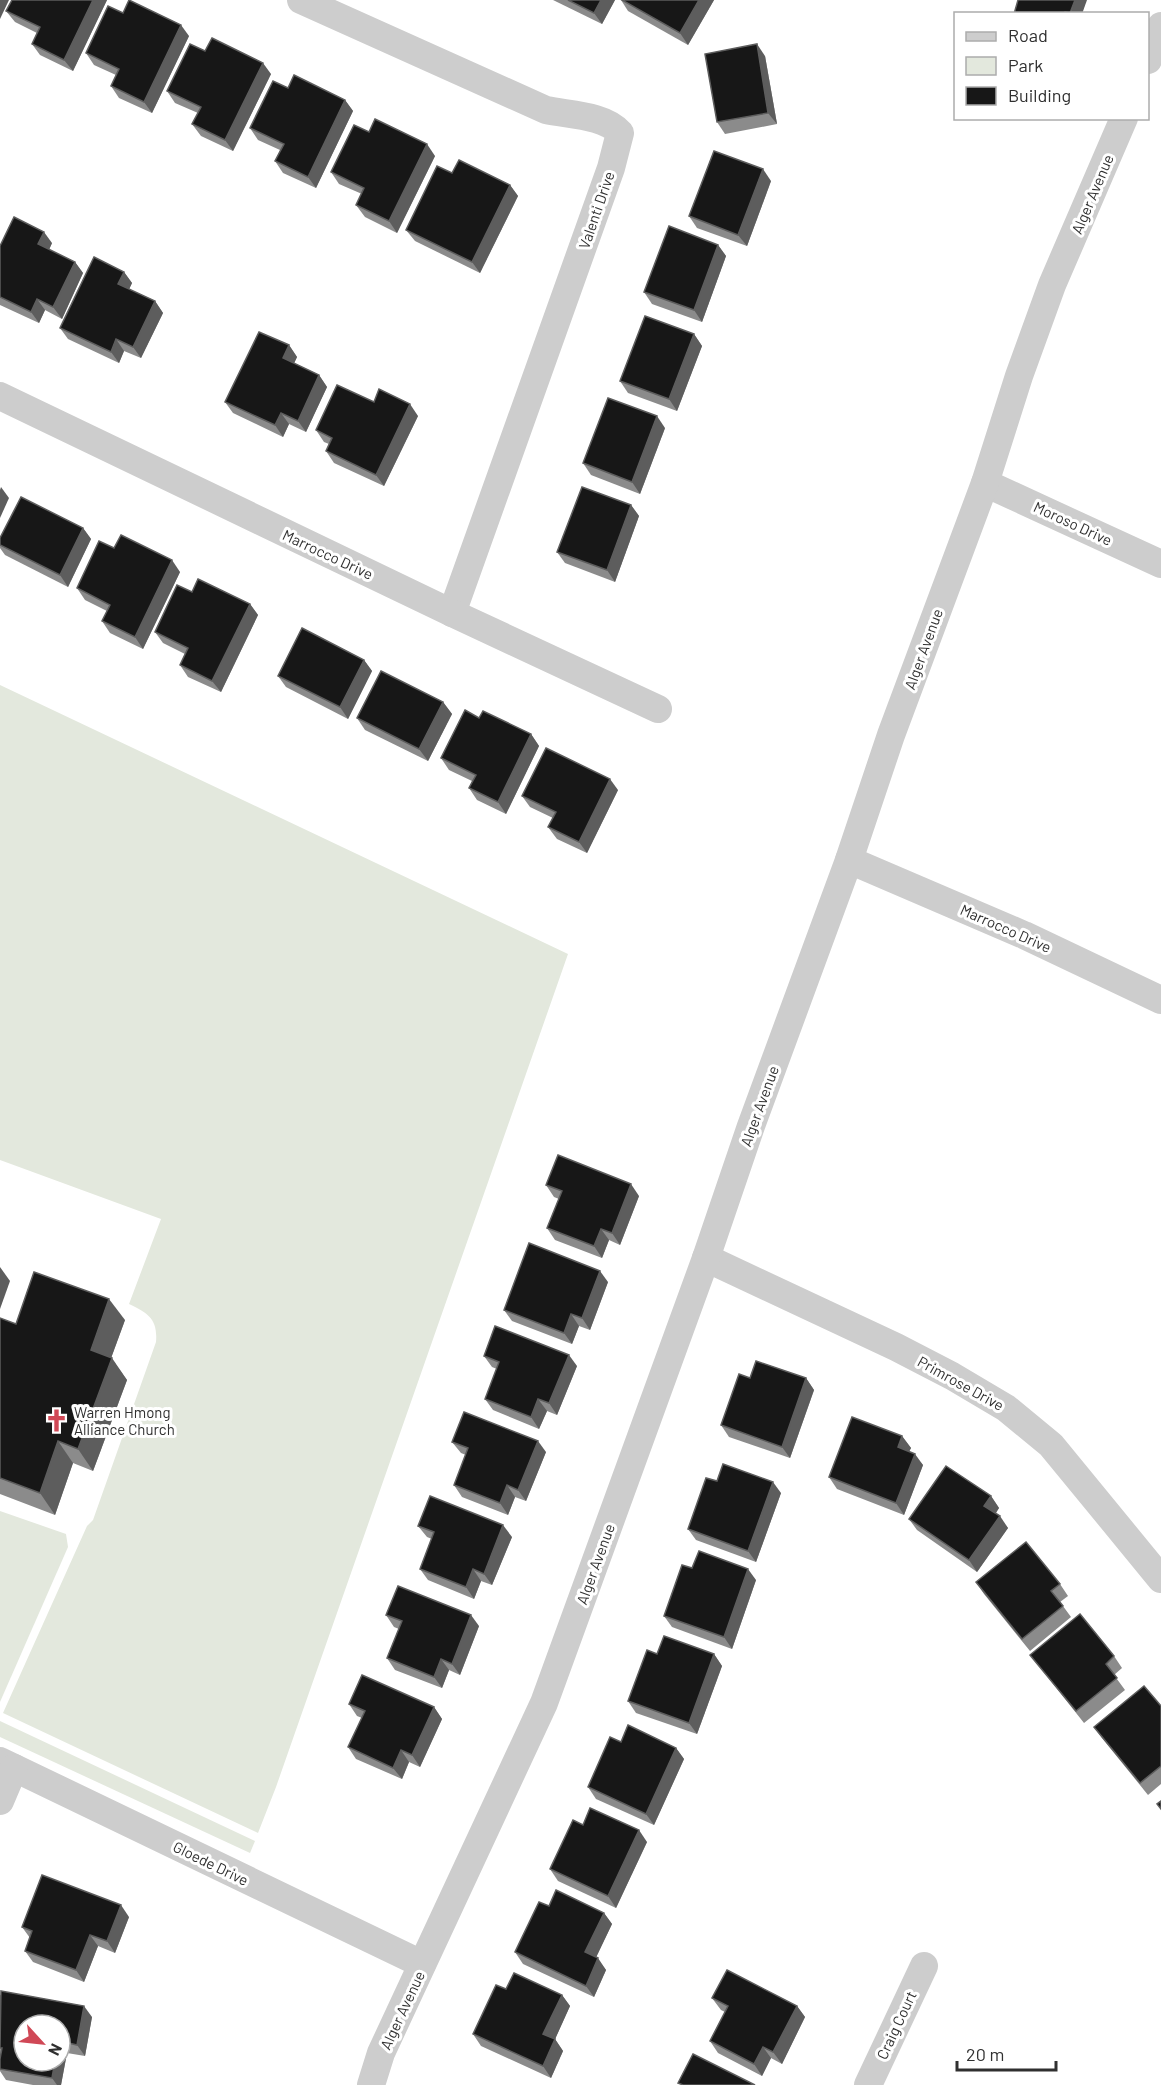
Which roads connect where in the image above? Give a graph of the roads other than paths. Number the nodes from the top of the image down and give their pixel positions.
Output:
1 (301, 0) edge
2 (1161, 26) edge
3 (1149, 57) edge
4 (1123, 120) edge
5 (0, 396) edge
6 (985, 483) junction
7 (1161, 564) edge
8 (452, 613) junction
9 (658, 709) dead end
10 (849, 860) junction
11 (1161, 1000) edge
12 (706, 1258) junction
13 (1161, 1579) edge
14 (7, 1765) edge
15 (0, 1801) edge
16 (422, 1964) junction
17 (924, 1966) dead end
18 (370, 2085) edge
19 (868, 2085) edge

1 - 8 street, Valenti Drive
2 - 3 street
4 - 6 street, Alger Avenue
5 - 8 street, Marrocco Drive
6 - 7 street, Moroso Drive
6 - 10 street, Alger Avenue
8 - 9 street, Marrocco Drive
10 - 11 street, Marrocco Drive
10 - 12 street, Alger Avenue
12 - 13 street, Primrose Drive
12 - 16 street, Alger Avenue
14 - 15 street
14 - 16 street, Gloede Drive
16 - 18 street, Alger Avenue
17 - 19 street, Craig Court

